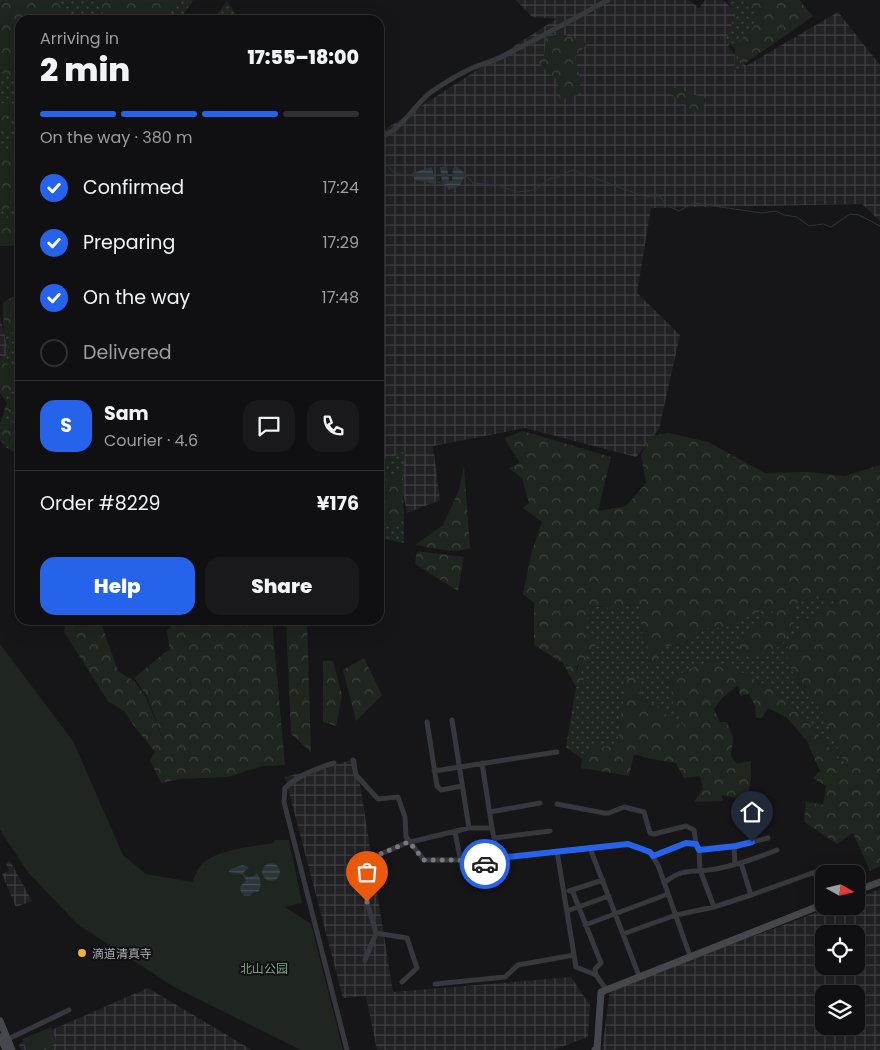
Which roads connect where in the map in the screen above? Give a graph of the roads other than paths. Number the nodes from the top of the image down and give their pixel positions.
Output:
1 (608, 0) edge
2 (384, 135) edge
3 (452, 720) dead end
4 (427, 722) dead end
5 (557, 752) dead end
6 (352, 760) dead end
7 (334, 763) dead end
8 (482, 763) junction
9 (459, 766) junction
10 (434, 770) junction
11 (462, 786) junction
12 (540, 803) dead end
13 (558, 804) dead end
14 (490, 812) junction
15 (469, 828) junction
16 (492, 828) junction
17 (550, 831) dead end
18 (455, 832) junction
19 (494, 838) junction
20 (768, 838) dead end
21 (409, 842) junction
22 (696, 844) junction
23 (734, 846) junction
24 (590, 848) junction
25 (699, 850) junction
26 (777, 850) dead end
27 (557, 851) junction
28 (653, 856) junction
29 (498, 858) junction
30 (460, 860) junction
31 (738, 864) junction
32 (700, 870) junction
33 (815, 872) edge
34 (603, 880) junction
35 (880, 882) edge
36 (664, 883) junction
37 (865, 888) edge
38 (572, 890) junction
39 (564, 893) junction
40 (668, 894) junction
41 (752, 895) junction
42 (609, 896) junction
43 (714, 907) junction
44 (815, 907) edge
45 (577, 908) junction
46 (567, 912) junction
47 (615, 913) junction
48 (676, 915) junction
49 (585, 925) junction
50 (376, 933) junction
51 (623, 934) junction
52 (574, 955) junction
53 (690, 956) junction
54 (365, 960) dead end
55 (596, 975) junction
56 (639, 976) junction
57 (402, 982) dead end
58 (435, 984) dead end
59 (606, 989) junction
60 (69, 1010) dead end
61 (0, 1021) edge
62 (3, 1039) edge
63 (6, 1050) edge
64 (12, 1050) edge
65 (347, 1050) edge
66 (596, 1050) edge

1 - 2 street
3 - 9 street
4 - 10 street
5 - 8 street
6 - 21 street
7 - 65 street
8 - 9 street
8 - 14 street
9 - 10 street
9 - 11 street
10 - 11 street
11 - 15 street
12 - 14 street
13 - 22 street
14 - 16 street
15 - 16 street
15 - 18 street
16 - 19 street
17 - 19 street
18 - 21 street
18 - 30 street
19 - 29 street
20 - 23 street
21 - 30 street
21 - 50 street
22 - 25 street
22 - 28 street
23 - 25 street
23 - 31 street
24 - 27 street
24 - 28 street
24 - 34 street
25 - 32 street
26 - 31 street
27 - 29 street
27 - 39 street
28 - 36 street
29 - 30 street
31 - 32 street
31 - 41 street
32 - 36 street
32 - 43 street
33 - 41 street
34 - 38 street
34 - 42 street
35 - 37 street
36 - 40 street
38 - 39 street
38 - 45 street
39 - 46 street
40 - 47 street
40 - 48 street
41 - 43 street
42 - 45 street
42 - 47 street
43 - 48 street
44 - 53 street
45 - 46 street
45 - 49 street
46 - 52 street
47 - 49 street
47 - 51 street
48 - 51 street
48 - 53 street
49 - 55 street
50 - 54 street
50 - 57 street
51 - 56 street
52 - 55 street
52 - 58 street
53 - 56 street
55 - 59 street
56 - 59 street
59 - 66 street
60 - 62 street
61 - 62 street
62 - 63 street
62 - 64 street

